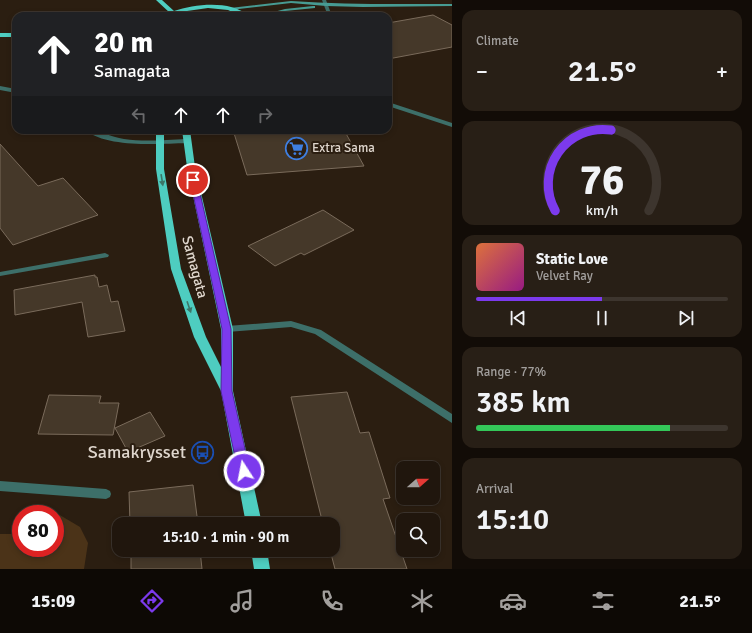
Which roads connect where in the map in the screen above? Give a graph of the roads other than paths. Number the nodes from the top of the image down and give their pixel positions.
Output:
1 (159, 0) edge
2 (188, 0) edge
3 (324, 0) edge
4 (326, 5) junction
5 (452, 5) edge
6 (201, 7) junction
7 (230, 9) junction
8 (169, 12) edge
9 (178, 12) edge
10 (237, 12) edge
11 (277, 12) edge
12 (329, 12) edge
13 (0, 35) edge
14 (12, 35) edge
15 (0, 88) edge
16 (12, 90) edge
17 (392, 105) edge
18 (452, 125) edge
19 (95, 134) edge
20 (160, 134) edge
21 (186, 135) edge
22 (159, 142) junction
23 (105, 255) dead end
24 (0, 274) edge
25 (226, 329) junction
26 (227, 391) junction
27 (452, 419) edge
28 (0, 486) edge
29 (106, 494) dead end
30 (253, 517) edge
31 (260, 557) edge
32 (262, 569) edge

1 - 8 highway
2 - 6 highway
3 - 4 street
4 - 5 main road
4 - 7 main road
4 - 11 main road
4 - 12 street
6 - 7 highway
6 - 9 highway
7 - 10 highway
13 - 14 highway
15 - 16 street
17 - 18 street
19 - 22 street
20 - 22 highway, Samagata
21 - 22 street
21 - 25 highway, Samagata
22 -> 26 highway, Samagata
23 - 24 street
25 - 26 highway, Samagata
25 - 27 street
26 - 30 highway
28 - 29 street
31 - 32 highway

